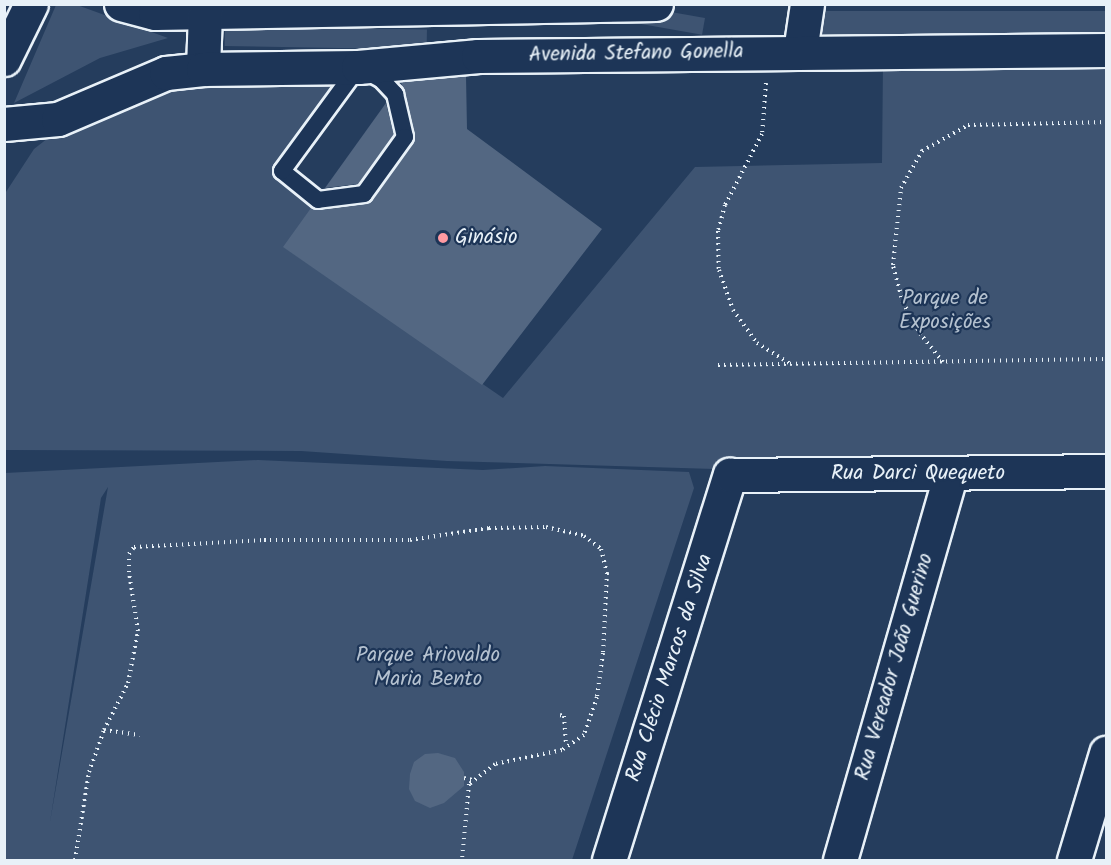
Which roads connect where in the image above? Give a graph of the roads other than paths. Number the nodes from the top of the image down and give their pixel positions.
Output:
1 (31, 4) edge
2 (121, 4) edge
3 (656, 4) edge
4 (807, 4) edge
5 (205, 12) junction
6 (1107, 50) edge
7 (800, 51) junction
8 (4, 59) edge
9 (358, 67) junction
10 (203, 69) junction
11 (4, 124) edge
12 (1107, 471) edge
13 (951, 474) junction
14 (730, 475) joint
15 (1107, 753) edge
16 (609, 861) edge
17 (840, 861) edge
18 (1074, 861) edge

1 - 8 street
2 - 5 street
3 - 5 street
4 - 7 street
5 - 10 street
6 - 7 street, Avenida Stefano Gonella
7 - 9 street, Avenida Stefano Gonella
9 - 9 lane
9 - 10 street, Avenida Stefano Gonella
10 - 11 street, Avenida Stefano Gonella
12 - 13 street, Rua Darci Quequeto
13 - 14 street, Rua Darci Quequeto
13 - 17 street, Rua Vereador João Guerino
14 - 16 street, Rua Clécio Marcos da Silva
15 - 18 street

